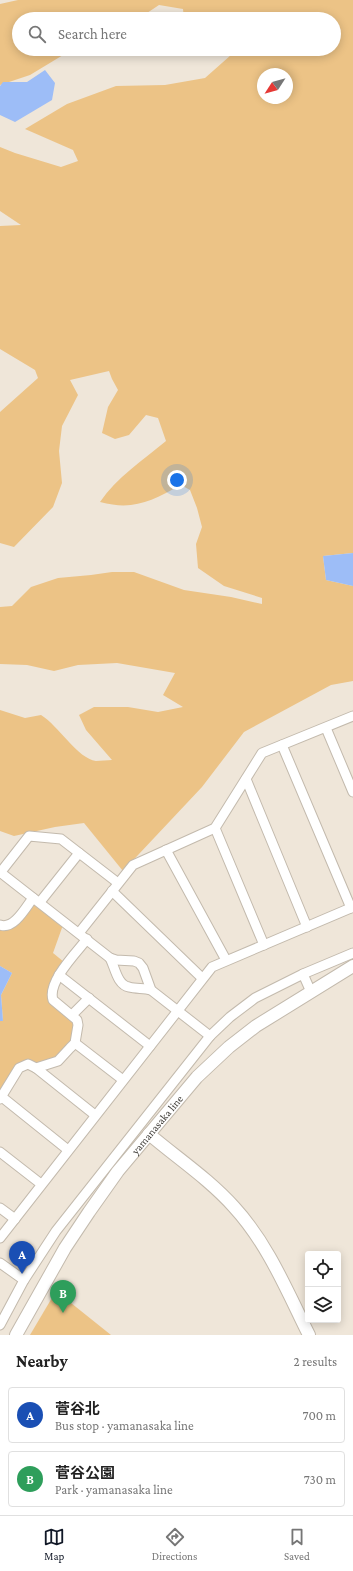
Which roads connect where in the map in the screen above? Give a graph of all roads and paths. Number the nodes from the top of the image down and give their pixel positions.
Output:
1 (353, 716) edge
2 (326, 728) junction
3 (282, 745) junction
4 (246, 779) junction
5 (353, 792) edge
6 (215, 828) junction
7 (166, 850) junction
8 (79, 853) junction
9 (0, 872) edge
10 (118, 882) junction
11 (112, 891) junction
12 (37, 900) junction
13 (352, 908) edge
14 (0, 924) edge
15 (307, 927) junction
16 (79, 933) junction
17 (87, 939) junction
18 (264, 945) junction
19 (353, 953) edge
20 (110, 958) junction
21 (226, 960) junction
22 (353, 966) edge
23 (303, 974) junction
24 (59, 975) junction
25 (202, 978) junction
26 (152, 990) junction
27 (311, 992) junction
28 (89, 998) junction
29 (177, 1011) junction
30 (72, 1015) junction
31 (210, 1036) junction
32 (75, 1044) junction
33 (150, 1046) junction
34 (36, 1068) junction
35 (123, 1080) junction
36 (1, 1098) edge
37 (95, 1114) junction
38 (149, 1134) junction
39 (68, 1150) junction
40 (0, 1152) edge
41 (41, 1184) junction
42 (0, 1208) edge
43 (15, 1219) junction
44 (0, 1238) edge
45 (0, 1263) edge
46 (24, 1280) junction
47 (0, 1325) edge
48 (16, 1335) edge
49 (309, 1335) edge

1 - 2 street
2 - 3 street
2 - 5 street
3 - 4 street
3 - 13 street
4 - 6 street
4 - 15 street
6 - 7 street
6 - 18 street
7 - 10 street
7 - 21 street
8 - 9 street
8 - 10 street
8 - 12 street
9 - 12 street
10 - 11 street
11 - 16 street
11 - 25 street
12 - 14 street
12 - 16 street
13 - 15 street
15 - 18 street
16 - 17 street
17 - 20 street
17 - 24 street
18 - 21 street
19 - 23 street
20 - 26 street
20 - 26 street
21 - 25 street
22 - 27 main road, yamanasaka line
23 - 27 street
23 - 31 street
24 - 28 street
24 - 30 street
25 - 29 street
26 - 29 street
27 - 38 main road, yamanasaka line
28 - 30 street
28 - 33 street
29 - 31 street
29 - 33 street
30 - 32 street
31 - 46 street
32 - 34 street
32 - 35 street
33 - 35 street
34 - 36 street
34 - 37 street
35 - 37 street
36 - 39 street
37 - 39 street
38 - 48 main road, yamanasaka line
38 - 49 main road
39 - 41 street
40 - 41 street
41 - 43 street
42 - 43 street
43 - 44 street
45 - 46 street
46 - 47 street

